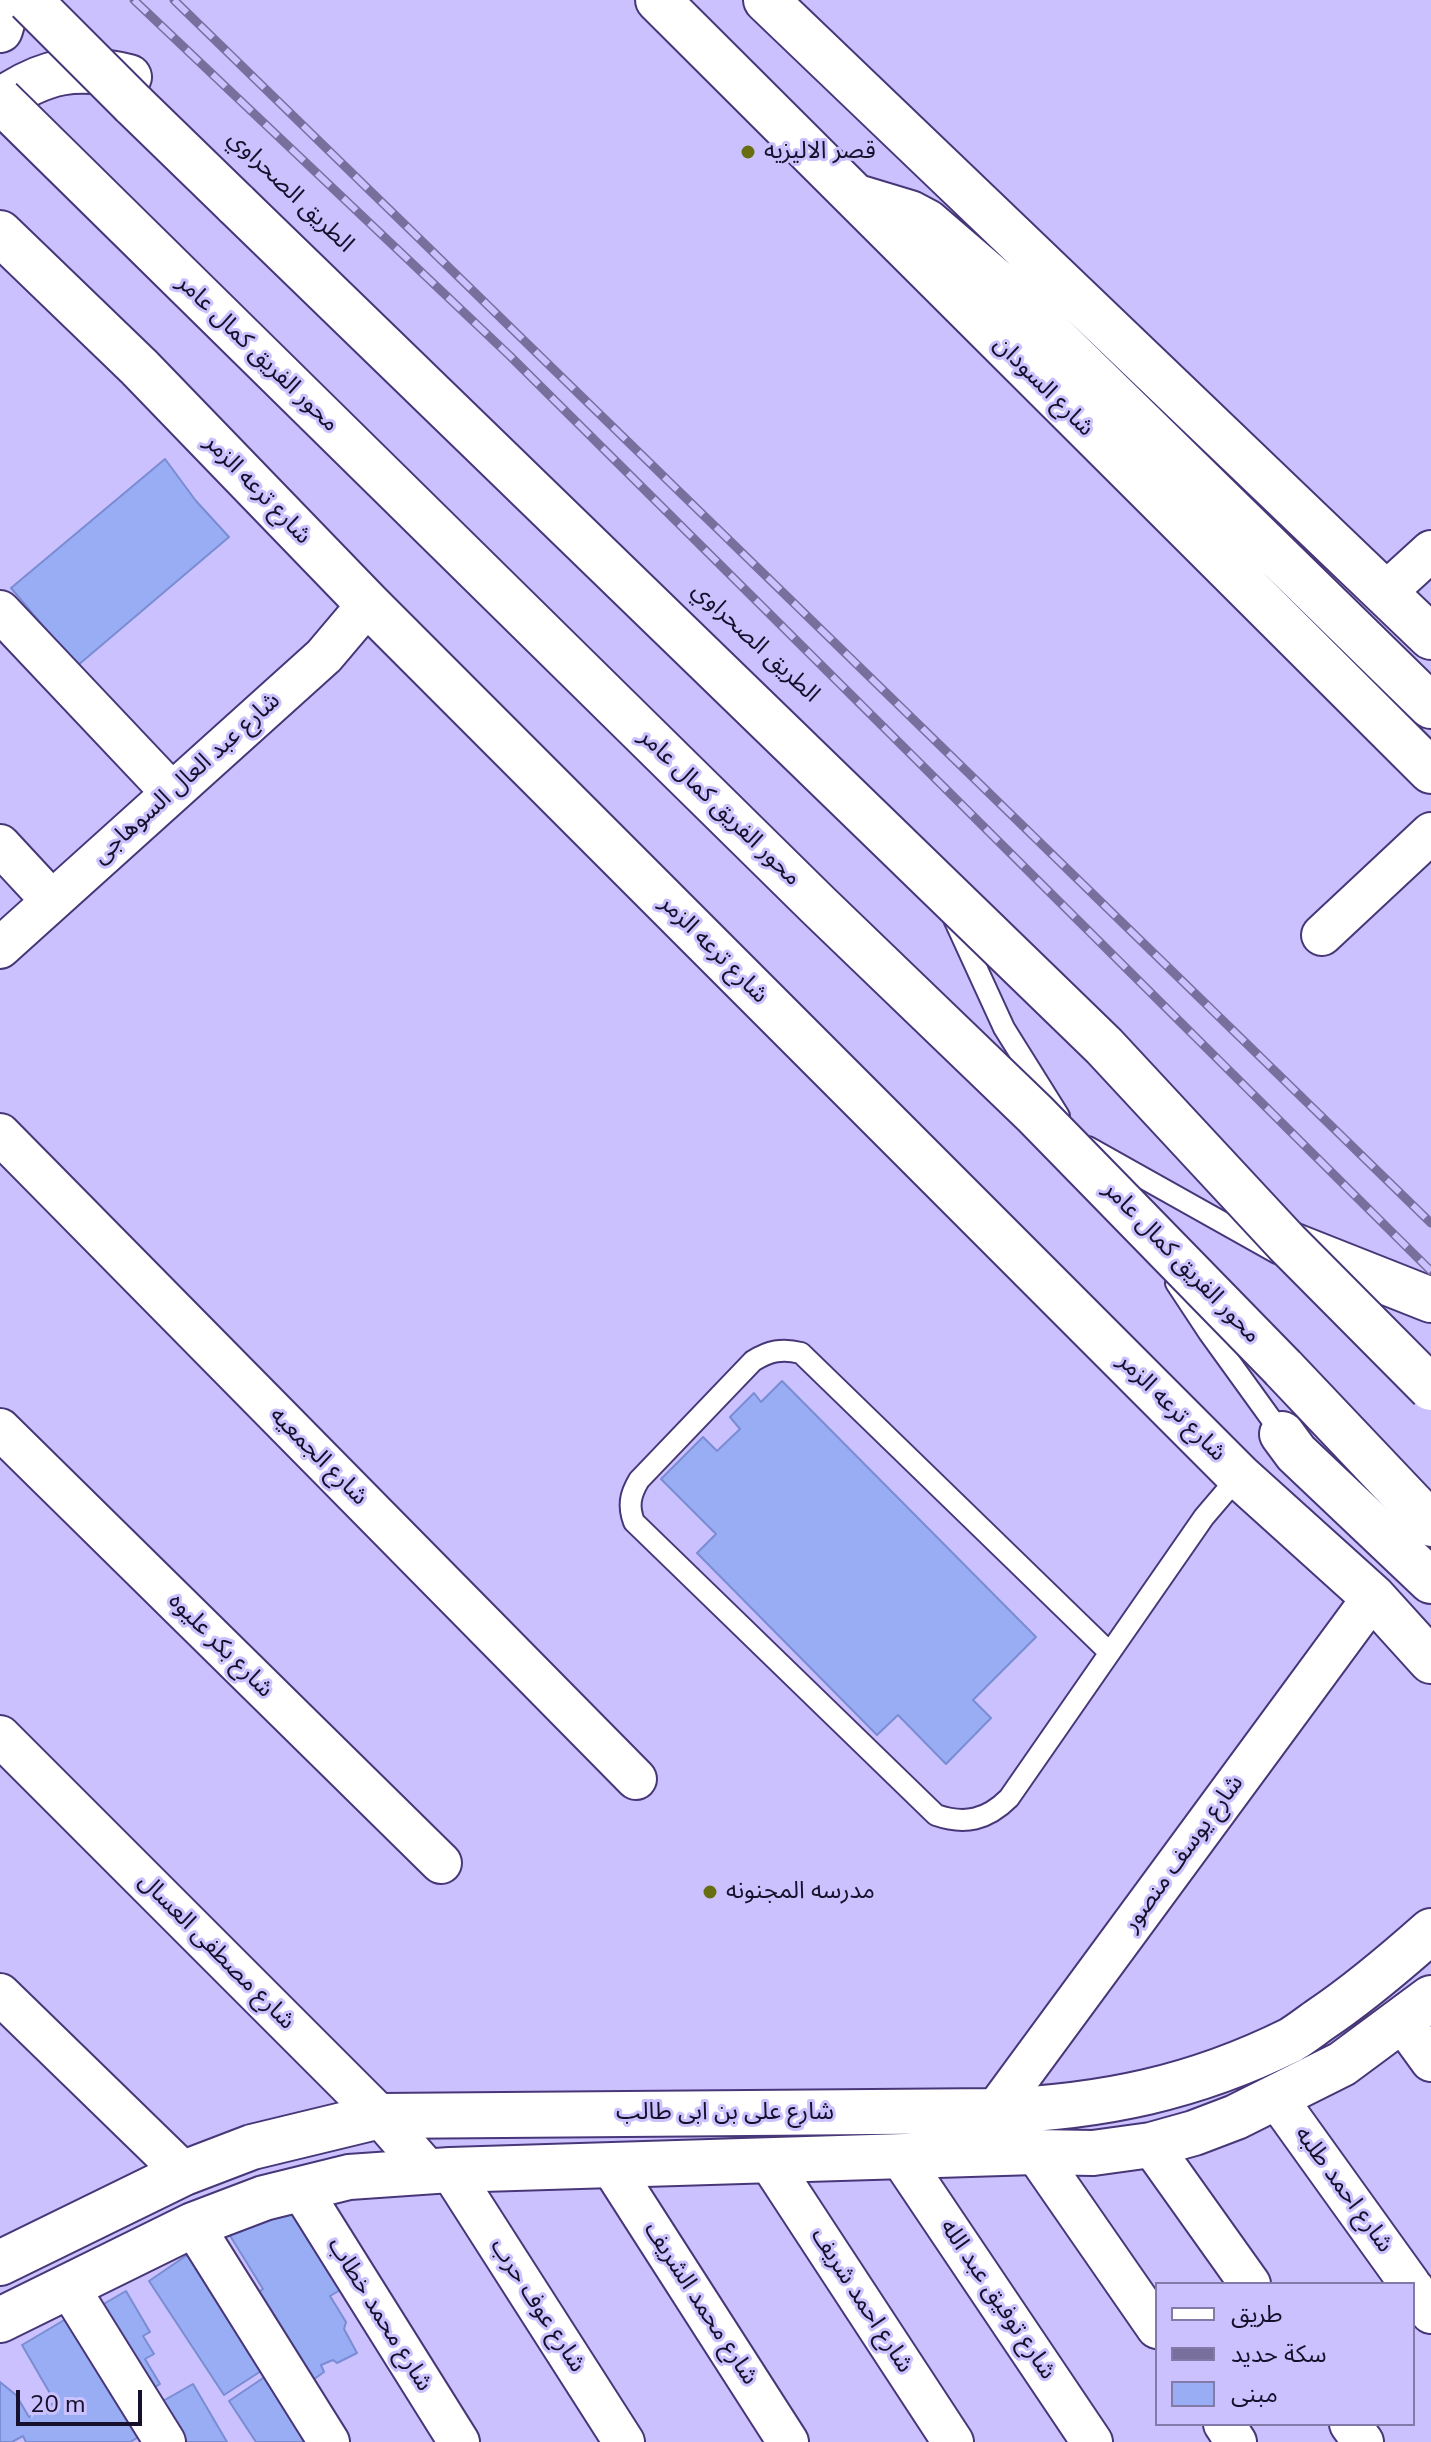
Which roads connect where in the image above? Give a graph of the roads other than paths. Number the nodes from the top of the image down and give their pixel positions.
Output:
1 (9, 0) edge
2 (29, 0) edge
3 (54, 0) edge
4 (658, 0) edge
5 (766, 0) edge
6 (0, 30) edge
7 (140, 83) joint
8 (0, 101) edge
9 (851, 195) junction
10 (0, 233) edge
11 (423, 358) dead end
12 (1431, 551) edge
13 (1386, 592) junction
14 (368, 604) junction
15 (0, 611) edge
16 (688, 615) dead end
17 (1431, 637) edge
18 (1431, 706) edge
19 (1431, 771) edge
20 (855, 777) dead end
21 (172, 793) junction
22 (1431, 833) edge
23 (0, 845) edge
24 (51, 900) junction
25 (1322, 935) dead end
26 (0, 948) edge
27 (0, 1134) edge
28 (1074, 1138) junction
29 (1287, 1243) junction
30 (1325, 1280) junction
31 (1431, 1300) edge
32 (1431, 1306) edge
33 (1411, 1339) dead end
34 (1431, 1388) edge
35 (0, 1429) edge
36 (1282, 1434) joint
37 (1239, 1476) junction
38 (1431, 1524) edge
39 (1431, 1581) edge
40 (1373, 1597) junction
41 (1109, 1652) junction
42 (1431, 1661) edge
43 (0, 1736) edge
44 (636, 1779) dead end
45 (441, 1863) dead end
46 (1431, 1931) edge
47 (0, 1994) edge
48 (1416, 2010) edge
49 (1431, 2061) edge
50 (1275, 2096) junction
51 (995, 2111) junction
52 (380, 2116) junction
53 (1151, 2145) junction
54 (1035, 2152) junction
55 (901, 2158) junction
56 (769, 2161) junction
57 (611, 2166) junction
58 (440, 2171) junction
59 (184, 2173) junction
60 (300, 2188) junction
61 (193, 2225) junction
62 (0, 2263) edge
63 (1249, 2282) edge
64 (1409, 2282) edge
65 (68, 2286) junction
66 (1415, 2290) edge
67 (1431, 2313) edge
68 (0, 2320) edge
69 (1155, 2325) edge
70 (165, 2442) edge
71 (329, 2442) edge
72 (459, 2442) edge
73 (624, 2442) edge
74 (788, 2442) edge
75 (953, 2442) edge
76 (1092, 2442) edge

1 - 6 main road
2 - 29 main road, bridge
3 - 7 lane
4 - 9 main road, شارع السودان
5 - 13 main road
7 - 8 main road
8 - 38 main road, محور الفريق كمال عامر, bridge
9 - 18 main road
9 - 19 main road, شارع السودان
10 - 14 main road, شارع ترعه الزمر
11 - 16 lane, الطريق الصحراوي
12 - 13 street
13 - 17 main road
14 - 21 street, شارع عبد العال السوهاجى
14 - 37 main road, شارع ترعه الزمر
15 - 21 street
20 - 28 lane
21 - 24 street, شارع عبد العال السوهاجى
22 - 25 street
23 - 24 street
24 - 26 street, شارع عبد العال السوهاجى
27 - 44 street, شارع الجمعيه
28 - 30 lane
28 - 36 lane
29 - 31 main road
29 - 34 main road, bridge
30 - 32 lane
30 - 33 lane
35 - 45 street, شارع بكر عليوه
36 - 39 main road
37 - 40 main road, شارع ترعه الزمر
37 - 41 lane
40 - 42 main road, شارع ترعه الزمر
40 - 51 street, شارع يوسف منصور
41 - 41 lane
43 - 52 street, شارع مصطفى العسال
46 - 51 main road, شارع على بن ابى طالب
47 - 59 street
48 - 49 street
48 - 50 main road, شارع على بن ابى طالب
50 - 53 main road, شارع على بن ابى طالب
50 - 64 street, شارع احمد طلبه
51 - 52 main road, شارع على بن ابى طالب
52 - 58 street, شارع مصطفى العسال
52 - 59 main road, شارع على بن ابى طالب
53 - 54 main road, شارع على بن ابى طالب
53 - 63 street
54 - 55 main road, شارع على بن ابى طالب
54 - 69 street
55 - 56 main road, شارع على بن ابى طالب
55 - 76 street, شارع توفيق عبد الله
56 - 57 main road, شارع على بن ابى طالب
56 - 75 street, شارع احمد شريف
57 - 58 main road, شارع على بن ابى طالب
57 - 74 street, شارع محمد الشريف
58 - 60 main road, شارع على بن ابى طالب
58 - 73 street, شارع عوف حرب
59 - 62 main road, شارع على بن ابى طالب
60 - 61 main road, شارع على بن ابى طالب
60 - 72 street, شارع محمد خطاب
61 - 65 main road, شارع على بن ابى طالب
61 - 71 street
65 - 68 main road, شارع على بن ابى طالب
65 - 70 street
66 - 67 street, شارع احمد طلبه

